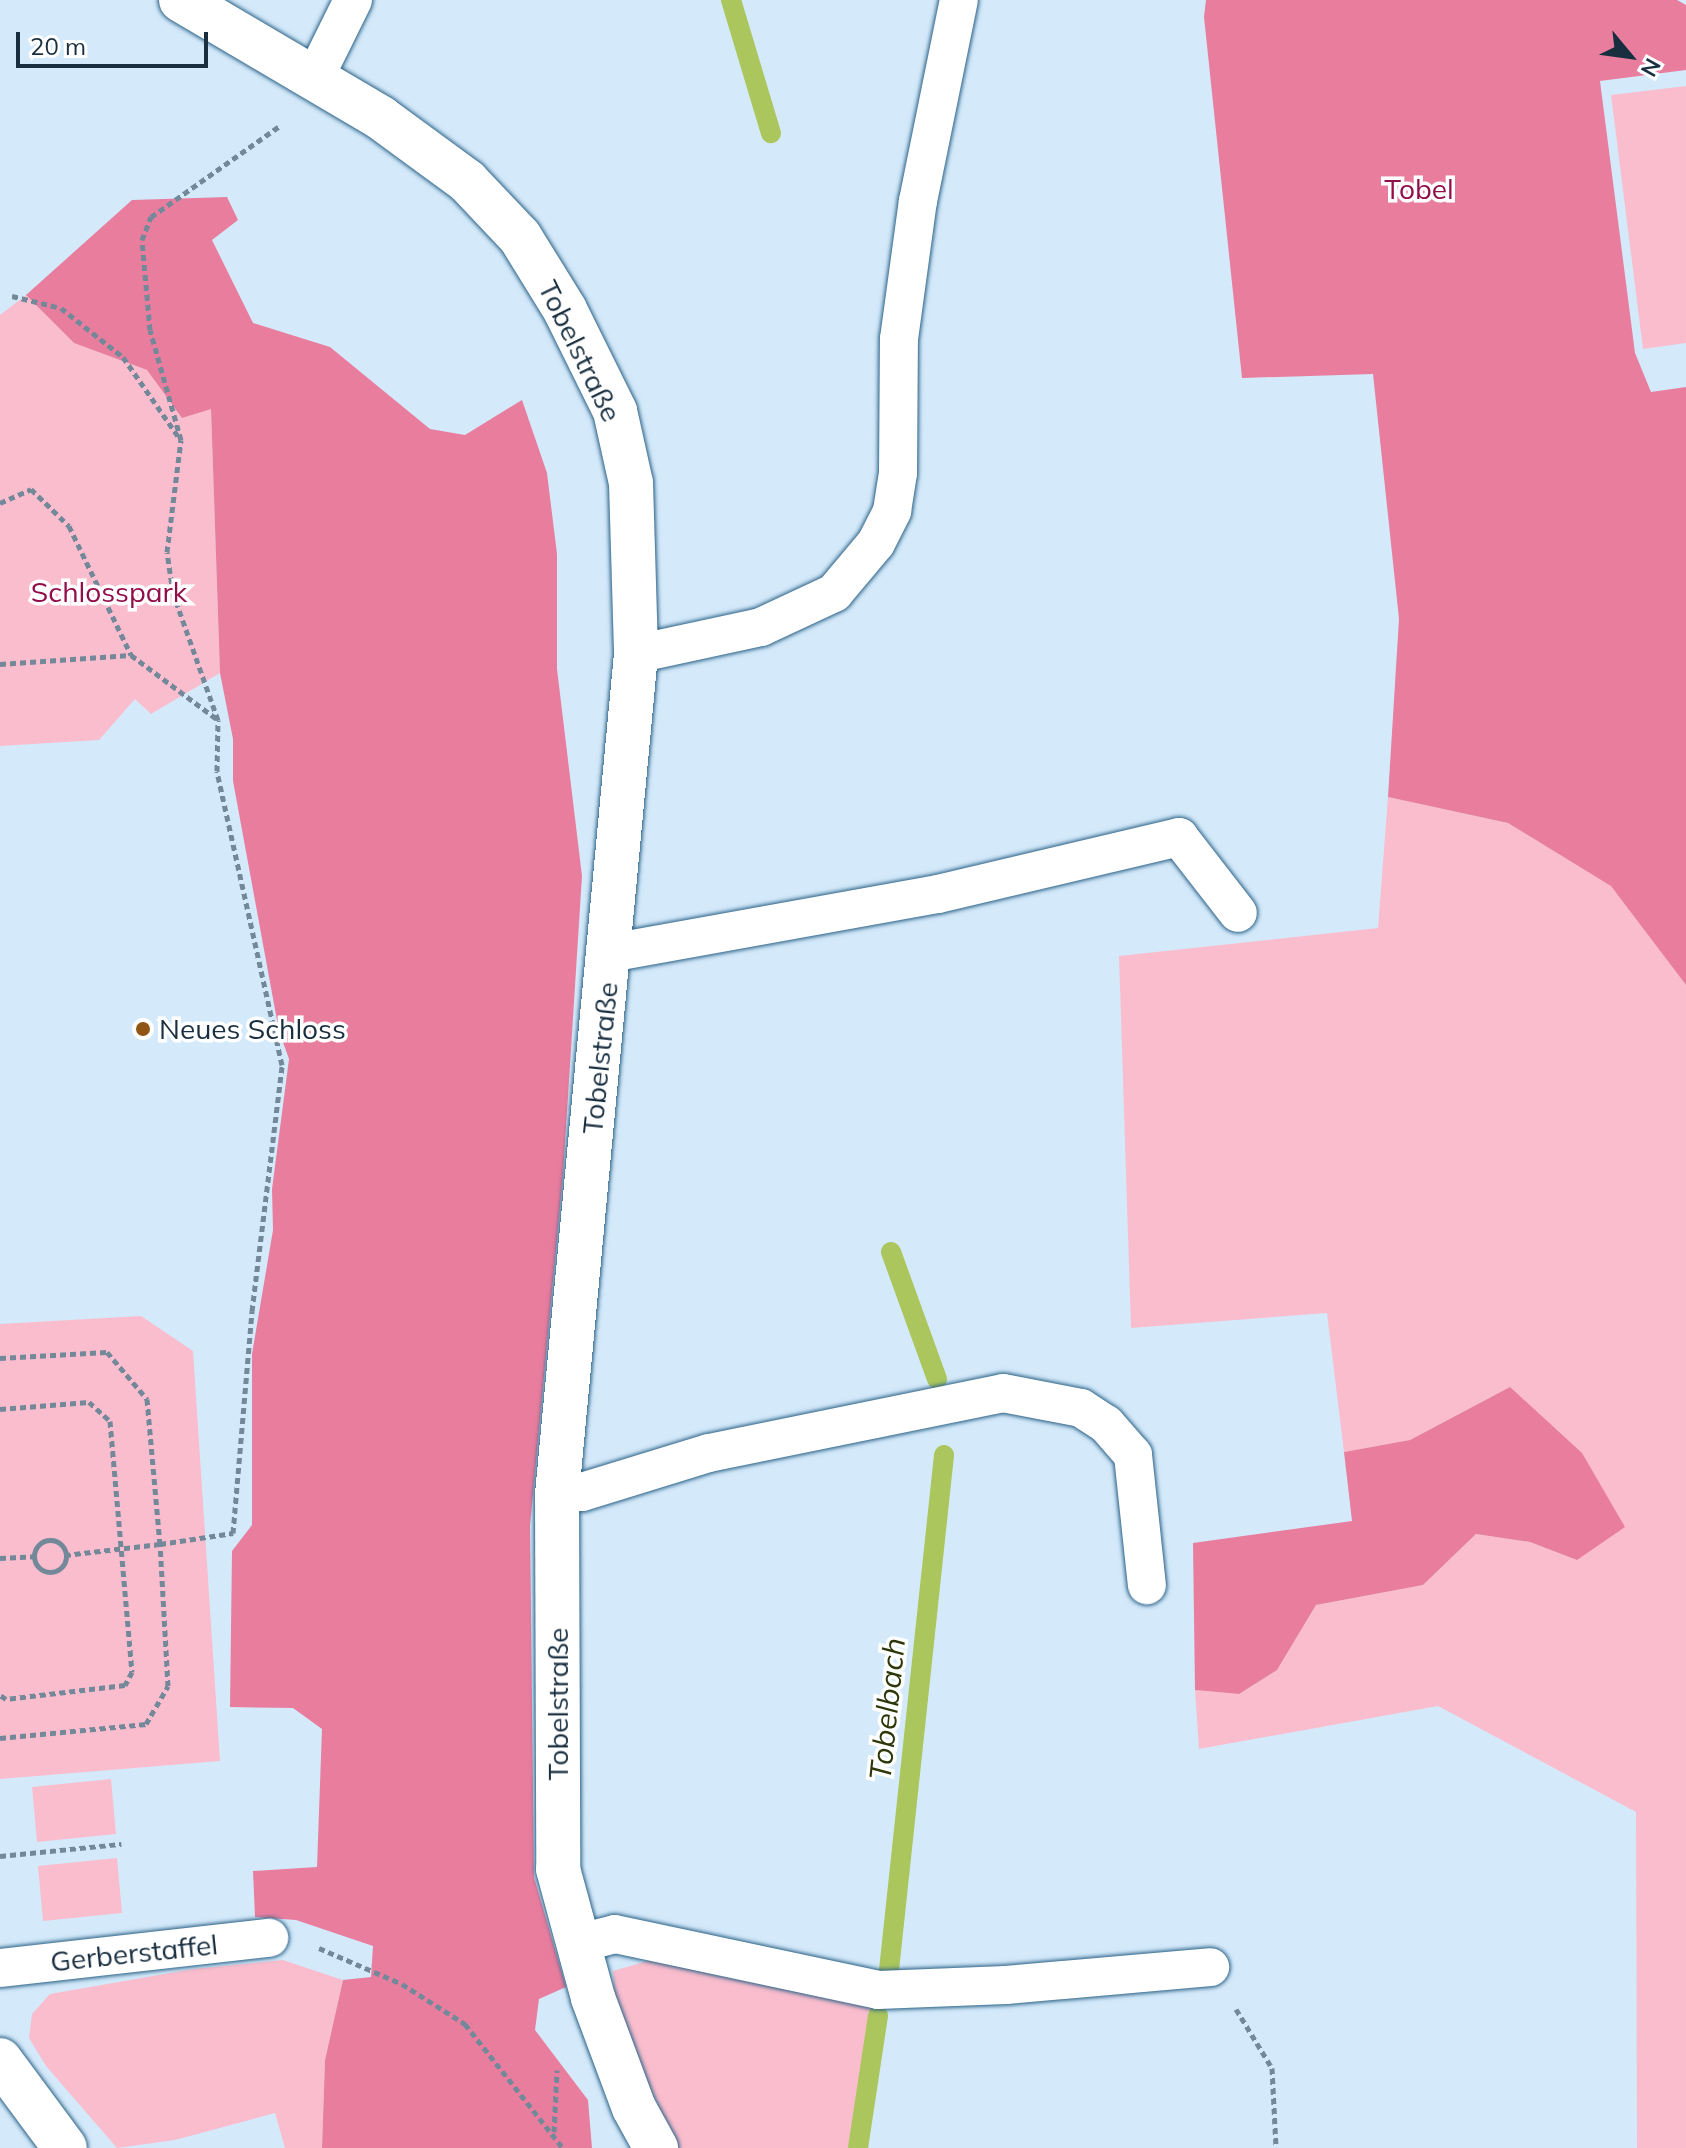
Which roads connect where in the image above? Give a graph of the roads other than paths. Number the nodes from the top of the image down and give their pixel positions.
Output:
1 (181, 0) edge
2 (353, 0) edge
3 (959, 0) edge
4 (314, 79) junction
5 (636, 654) junction
6 (1238, 913) dead end
7 (610, 953) junction
8 (557, 1494) junction
9 (1147, 1585) dead end
10 (269, 1938) road end
11 (576, 1944) junction
12 (1210, 1967) road end
13 (0, 1968) edge
14 (0, 2060) edge
15 (65, 2148) edge
16 (656, 2148) edge

1 - 4 street, Tobelstraße
2 - 4 lane
3 - 5 lane
4 - 5 street, Tobelstraße
5 - 7 street, Tobelstraße
6 - 7 lane
7 - 8 street, Tobelstraße
8 - 9 lane
8 - 11 street, Tobelstraße
10 - 13 lane, Gerberstaffel
11 - 12 lane
11 - 16 street, Tobelstraße
14 - 15 street

